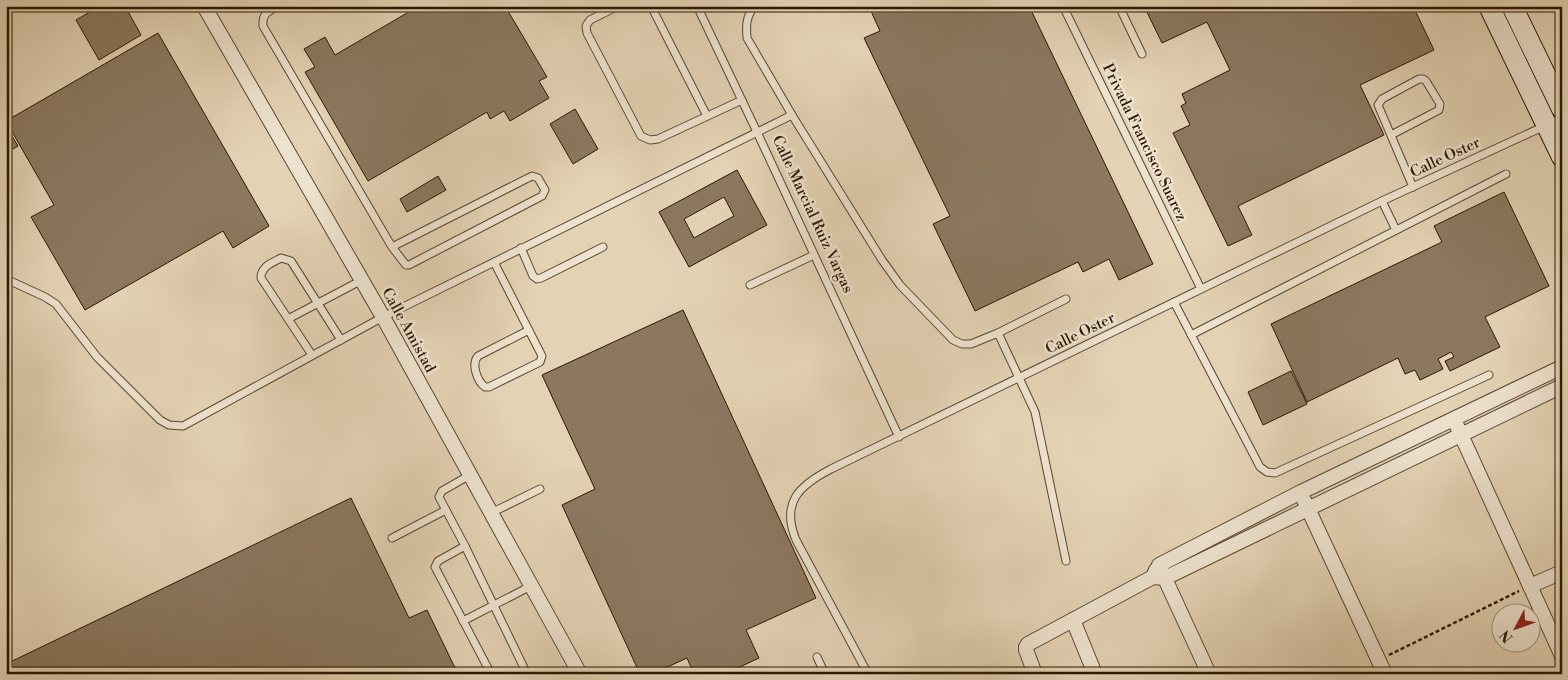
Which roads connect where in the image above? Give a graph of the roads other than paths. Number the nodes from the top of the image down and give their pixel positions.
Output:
1 (204, 6) edge
2 (278, 6) edge
3 (618, 6) edge
4 (651, 6) edge
5 (697, 6) edge
6 (755, 6) edge
7 (1063, 6) edge
8 (1118, 6) edge
9 (1489, 6) edge
10 (1512, 6) edge
11 (1142, 54) dead end
12 (742, 100) junction
13 (1562, 109) edge
14 (792, 115) junction
15 (707, 116) junction
16 (1554, 121) edge
17 (757, 132) junction
18 (1391, 135) junction
19 (1562, 156) edge
20 (1506, 174) dead end
21 (1414, 186) junction
22 (1382, 201) junction
23 (1396, 230) junction
24 (392, 247) junction
25 (603, 247) dead end
26 (522, 248) junction
27 (814, 255) junction
28 (494, 262) junction
29 (6, 279) edge
30 (362, 280) junction
31 (750, 285) dead end
32 (1201, 289) junction
33 (1066, 300) dead end
34 (1174, 302) junction
35 (318, 304) junction
36 (383, 316) junction
37 (288, 319) junction
38 (529, 330) junction
39 (998, 333) junction
40 (1191, 335) junction
41 (341, 340) junction
42 (312, 355) junction
43 (1562, 367) edge
44 (1489, 375) dead end
45 (1020, 378) junction
46 (1562, 386) edge
47 (1453, 419) junction
48 (1461, 434) junction
49 (899, 437) junction
50 (470, 475) junction
51 (540, 489) dead end
52 (1301, 492) junction
53 (1308, 508) junction
54 (446, 510) junction
55 (491, 513) junction
56 (392, 538) dead end
57 (465, 546) junction
58 (1066, 561) dead end
59 (1562, 572) edge
60 (1159, 573) junction
61 (531, 586) junction
62 (1530, 586) junction
63 (494, 605) junction
64 (1073, 620) junction
65 (463, 621) junction
66 (1562, 656) edge
67 (817, 657) dead end
68 (491, 674) edge
69 (527, 674) edge
70 (580, 674) edge
71 (824, 674) edge
72 (868, 674) edge
73 (1036, 674) edge
74 (1095, 674) edge
75 (1209, 674) edge
76 (1386, 674) edge

1 - 30 street, Calle Amistad
2 - 24 lane
3 - 15 lane
4 - 15 lane
5 - 12 lane, Calle Marcial Ruiz Vargas
6 - 14 lane
7 - 32 lane, Privada Francisco Suarez
8 - 11 lane
9 - 16 main road
10 - 13 main road
12 - 15 lane
12 - 17 lane, Calle Marcial Ruiz Vargas
14 - 17 lane
14 - 39 lane
16 - 19 main road
16 - 21 lane, Calle Oster
17 - 26 lane
17 - 27 lane, Calle Marcial Ruiz Vargas
18 - 18 lane
18 - 21 lane
20 - 23 lane
21 - 22 lane, Calle Oster
22 - 23 lane
22 - 32 lane, Calle Oster
23 - 40 lane
24 - 24 lane
25 - 26 lane
26 - 28 lane
27 - 31 lane
27 - 49 lane, Calle Marcial Ruiz Vargas
28 - 36 lane
28 - 38 lane
29 - 42 lane
30 - 35 lane
30 - 36 street, Calle Amistad
32 - 34 lane, Calle Oster
33 - 39 lane
34 - 40 lane
34 - 45 lane, Calle Oster
35 - 37 lane
35 - 37 lane
35 - 41 lane
36 - 41 lane
36 - 50 street, Calle Amistad
37 - 42 lane
38 - 38 lane
39 - 45 lane
40 - 44 lane
41 - 42 lane
43 - 47 street
45 - 49 lane, Calle Oster
45 - 58 lane
46 - 48 street
47 - 48 street
47 - 52 street
48 - 53 street
48 - 62 street
49 - 72 lane, Calle Oster
50 - 54 lane
50 - 55 street, Calle Amistad
51 - 55 lane
52 - 53 street
52 - 60 street
53 - 60 street
53 - 76 street
54 - 56 lane
54 - 57 lane
55 - 61 street, Calle Amistad
57 - 63 lane
57 - 65 lane
59 - 62 street
60 - 64 street
60 - 75 street
61 - 63 lane
61 - 70 street, Calle Amistad
62 - 66 street
63 - 65 lane
63 - 69 lane
64 - 73 street
64 - 74 street
65 - 68 lane
67 - 71 lane

